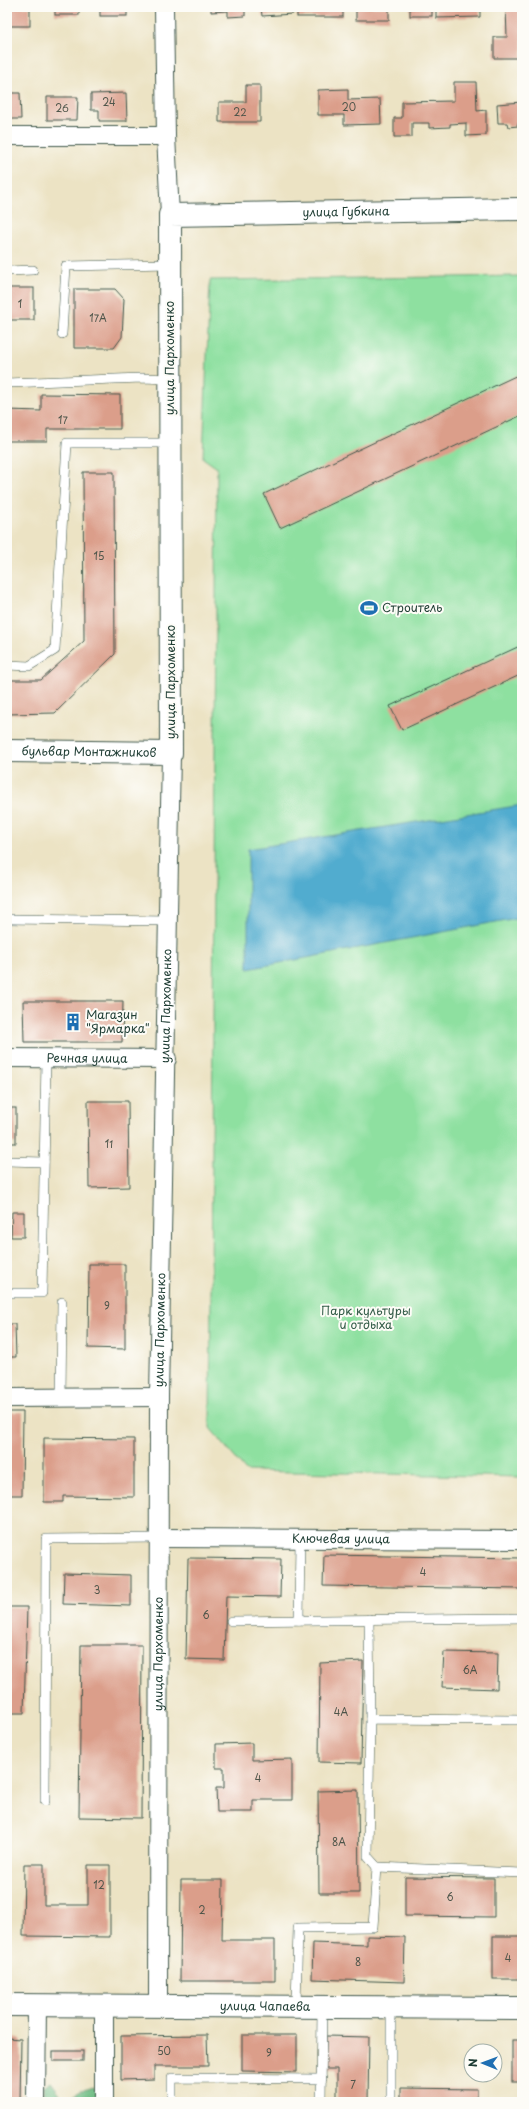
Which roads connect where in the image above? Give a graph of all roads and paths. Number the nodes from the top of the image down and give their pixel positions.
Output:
1 (164, 7) edge
2 (7, 136) edge
3 (166, 136) junction
4 (522, 209) edge
5 (170, 215) junction
6 (170, 264) junction
7 (7, 270) edge
8 (32, 270) dead end
9 (62, 334) dead end
10 (170, 379) junction
11 (7, 383) edge
12 (170, 443) junction
13 (7, 665) edge
14 (7, 751) edge
15 (171, 753) junction
16 (7, 919) edge
17 (169, 921) junction
18 (7, 1058) edge
19 (46, 1058) junction
20 (167, 1059) junction
21 (7, 1161) edge
22 (44, 1162) junction
23 (7, 1293) edge
24 (62, 1302) dead end
25 (159, 1397) junction
26 (7, 1398) edge
27 (61, 1398) junction
28 (160, 1538) junction
29 (300, 1539) junction
30 (522, 1540) edge
31 (522, 1618) edge
32 (369, 1619) junction
33 (299, 1620) junction
34 (231, 1621) dead end
35 (370, 1719) junction
36 (522, 1720) edge
37 (45, 1801) dead end
38 (377, 1867) junction
39 (522, 1873) edge
40 (7, 2005) edge
41 (37, 2006) junction
42 (104, 2006) junction
43 (158, 2006) junction
44 (296, 2006) junction
45 (322, 2007) junction
46 (391, 2007) junction
47 (522, 2008) edge
48 (322, 2079) junction
49 (36, 2102) edge
50 (104, 2102) edge
51 (172, 2102) edge
52 (321, 2102) edge
53 (390, 2102) edge

1 - 3 street, улица Пархоменко
2 - 3 street
3 - 5 street, улица Пархоменко
4 - 5 street, улица Губкина
5 - 6 street, улица Пархоменко
6 - 9 lane
6 - 10 street, улица Пархоменко
7 - 8 lane
10 - 11 lane
10 - 12 street, улица Пархоменко
12 - 13 lane
12 - 15 street, улица Пархоменко
14 - 15 street, бульвар Монтажников
15 - 17 street, улица Пархоменко
16 - 17 lane
17 - 20 street, улица Пархоменко
18 - 19 street, Речная улица
19 - 20 street, Речная улица
19 - 22 lane
20 - 25 street, улица Пархоменко
21 - 22 lane
22 - 23 lane
24 - 27 lane
25 - 27 street
25 - 28 street, улица Пархоменко
26 - 27 street
28 - 29 street, Ключевая улица
28 - 37 lane
28 - 43 street, улица Пархоменко
29 - 30 street, Ключевая улица
29 - 33 lane
31 - 32 lane
32 - 33 lane
32 - 35 lane
33 - 34 lane
35 - 36 lane
35 - 38 lane
38 - 39 lane
38 - 44 lane
40 - 41 street, улица Чапаева
41 - 42 street, улица Чапаева
41 - 49 street
42 - 43 street, улица Чапаева
42 - 50 street
43 - 44 street, улица Чапаева
44 - 45 street, улица Чапаева
45 - 46 street, улица Чапаева
45 - 48 lane
46 - 47 street, улица Чапаева
46 - 53 lane
48 - 51 lane
48 - 52 lane

